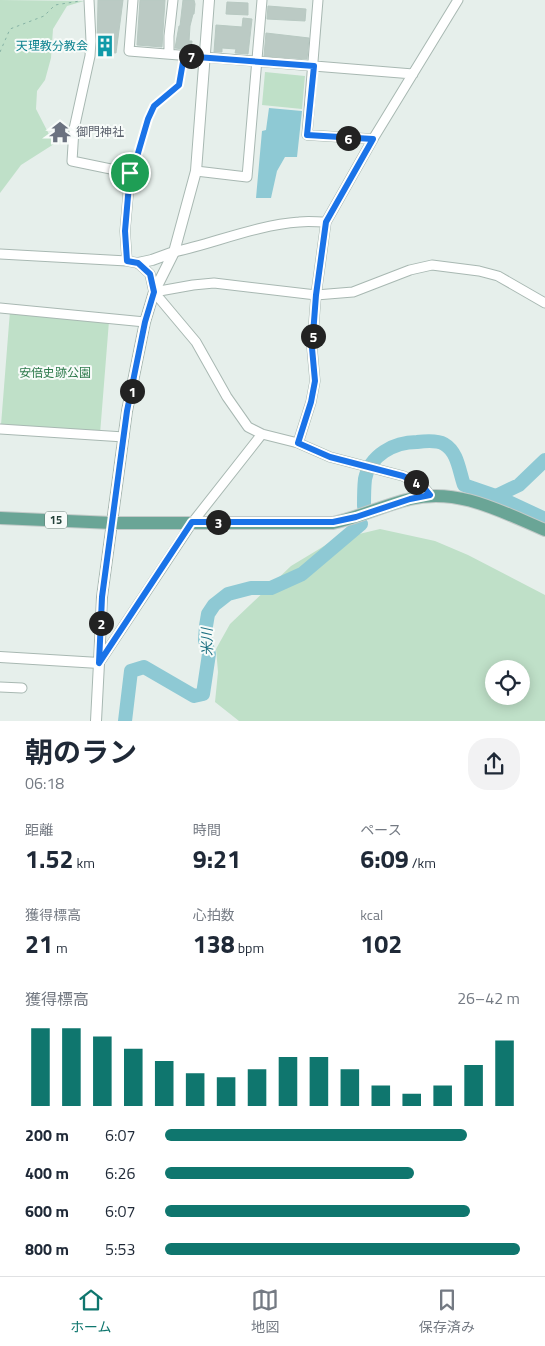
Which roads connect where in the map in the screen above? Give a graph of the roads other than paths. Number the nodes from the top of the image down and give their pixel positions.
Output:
1 (87, 0) edge
2 (133, 0) edge
3 (172, 0) edge
4 (209, 0) edge
5 (262, 0) edge
6 (318, 0) edge
7 (458, 0) edge
8 (169, 54) junction
9 (205, 56) junction
10 (257, 61) junction
11 (314, 66) junction
12 (413, 74) junction
13 (373, 139) junction
14 (196, 171) junction
15 (326, 222) junction
16 (174, 252) junction
17 (0, 254) edge
18 (133, 262) junction
19 (154, 292) junction
20 (316, 295) junction
21 (545, 303) edge
22 (0, 308) edge
23 (145, 322) junction
24 (0, 429) edge
25 (262, 434) junction
26 (124, 437) junction
27 (298, 443) junction
28 (430, 495) junction
29 (0, 518) edge
30 (192, 522) junction
31 (112, 523) junction
32 (545, 530) edge
33 (0, 657) edge
34 (99, 663) junction
35 (0, 687) edge
36 (22, 688) dead end
37 (96, 721) edge

1 - 18 street
2 - 8 street
3 - 8 street
4 - 9 street
5 - 10 street
6 - 11 street
7 - 12 street
8 - 9 street
9 - 10 street
9 - 14 street
10 - 11 street
10 - 14 street
11 - 12 street
11 - 13 street
12 - 13 street
13 - 15 street
14 - 16 street
15 - 16 street
15 - 20 street
16 - 18 street
16 - 19 street
17 - 18 street
18 - 19 street
19 - 20 street
19 - 23 street
19 - 25 street
20 - 21 street
20 - 27 street
22 - 23 street
23 - 26 street
24 - 26 street
25 - 27 street
25 - 30 street
26 - 31 street
27 - 28 street
28 - 30 main road, 15
28 - 32 main road, 15
29 - 31 main road, 15
30 - 31 main road, 15
30 - 34 street
31 - 34 street
33 - 34 street
34 - 37 street
35 - 36 street

